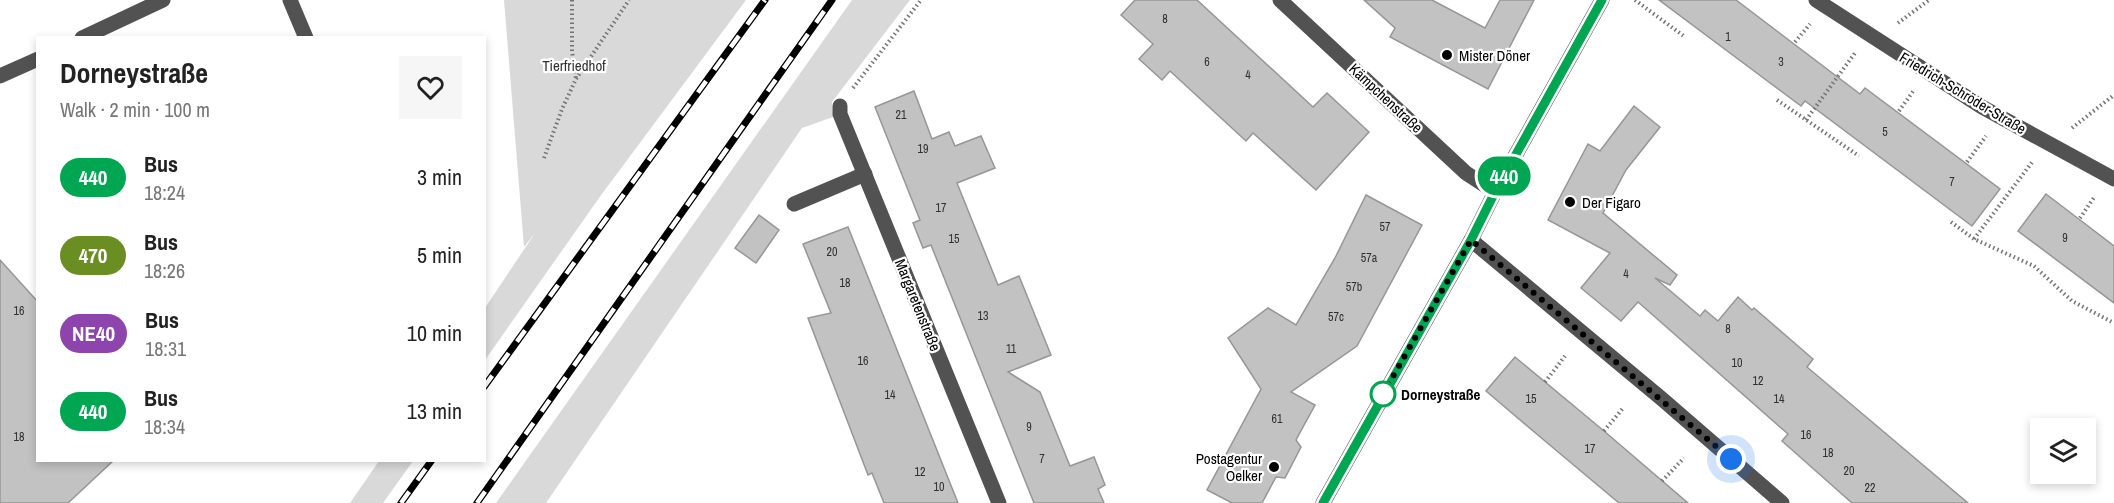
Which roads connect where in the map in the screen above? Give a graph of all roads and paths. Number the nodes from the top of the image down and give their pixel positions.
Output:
1 (163, 0) edge
2 (290, 0) edge
3 (572, 0) edge
4 (629, 0) edge
5 (921, 0) edge
6 (1281, 0) edge
7 (1602, 0) edge
8 (1635, 0) edge
9 (1816, 0) edge
10 (1929, 0) edge
11 (1813, 19) dead end
12 (1897, 24) dead end
13 (86, 36) edge
14 (305, 36) edge
15 (1685, 37) dead end
16 (1795, 42) dead end
17 (1858, 49) dead end
18 (36, 60) edge
19 (0, 76) edge
20 (576, 79) junction
21 (1916, 86) dead end
22 (2114, 95) edge
23 (1777, 100) dead end
24 (840, 106) joint
25 (1899, 111) dead end
26 (1806, 120) junction
27 (1990, 130) dead end
28 (2064, 134) dead end
29 (1859, 156) dead end
30 (2037, 156) dead end
31 (544, 159) dead end
32 (1967, 162) dead end
33 (865, 174) junction
34 (2114, 179) edge
35 (2100, 189) dead end
36 (1495, 192) junction
37 (794, 204) dead end
38 (2080, 218) dead end
39 (1951, 222) dead end
40 (1974, 239) junction
41 (1471, 240) junction
42 (2114, 323) edge
43 (1565, 356) dead end
44 (1545, 382) dead end
45 (1624, 407) dead end
46 (1604, 431) dead end
47 (1684, 458) dead end
48 (1662, 481) dead end
49 (999, 503) edge
50 (1323, 503) edge
51 (1782, 503) edge

1 - 13 street
2 - 14 street
3 - 20 path
4 - 20 path
5 - 24 path
6 - 36 street, Kämpchenstraße
7 - 36 street
8 - 15 path
9 - 34 street, Friedrich-Schröder-Straße
10 - 12 path
11 - 16 path
17 - 26 path
18 - 19 street
20 - 31 path
21 - 25 path
22 - 28 path
23 - 26 path
24 - 33 street, Margaretenstraße
26 - 29 path
27 - 32 path
30 - 40 path
33 - 37 street
33 - 49 street, Margaretenstraße
35 - 38 path
36 - 41 street
39 - 40 path
40 - 42 path
41 - 50 street
41 - 51 street
43 - 44 path
45 - 46 path
47 - 48 path

